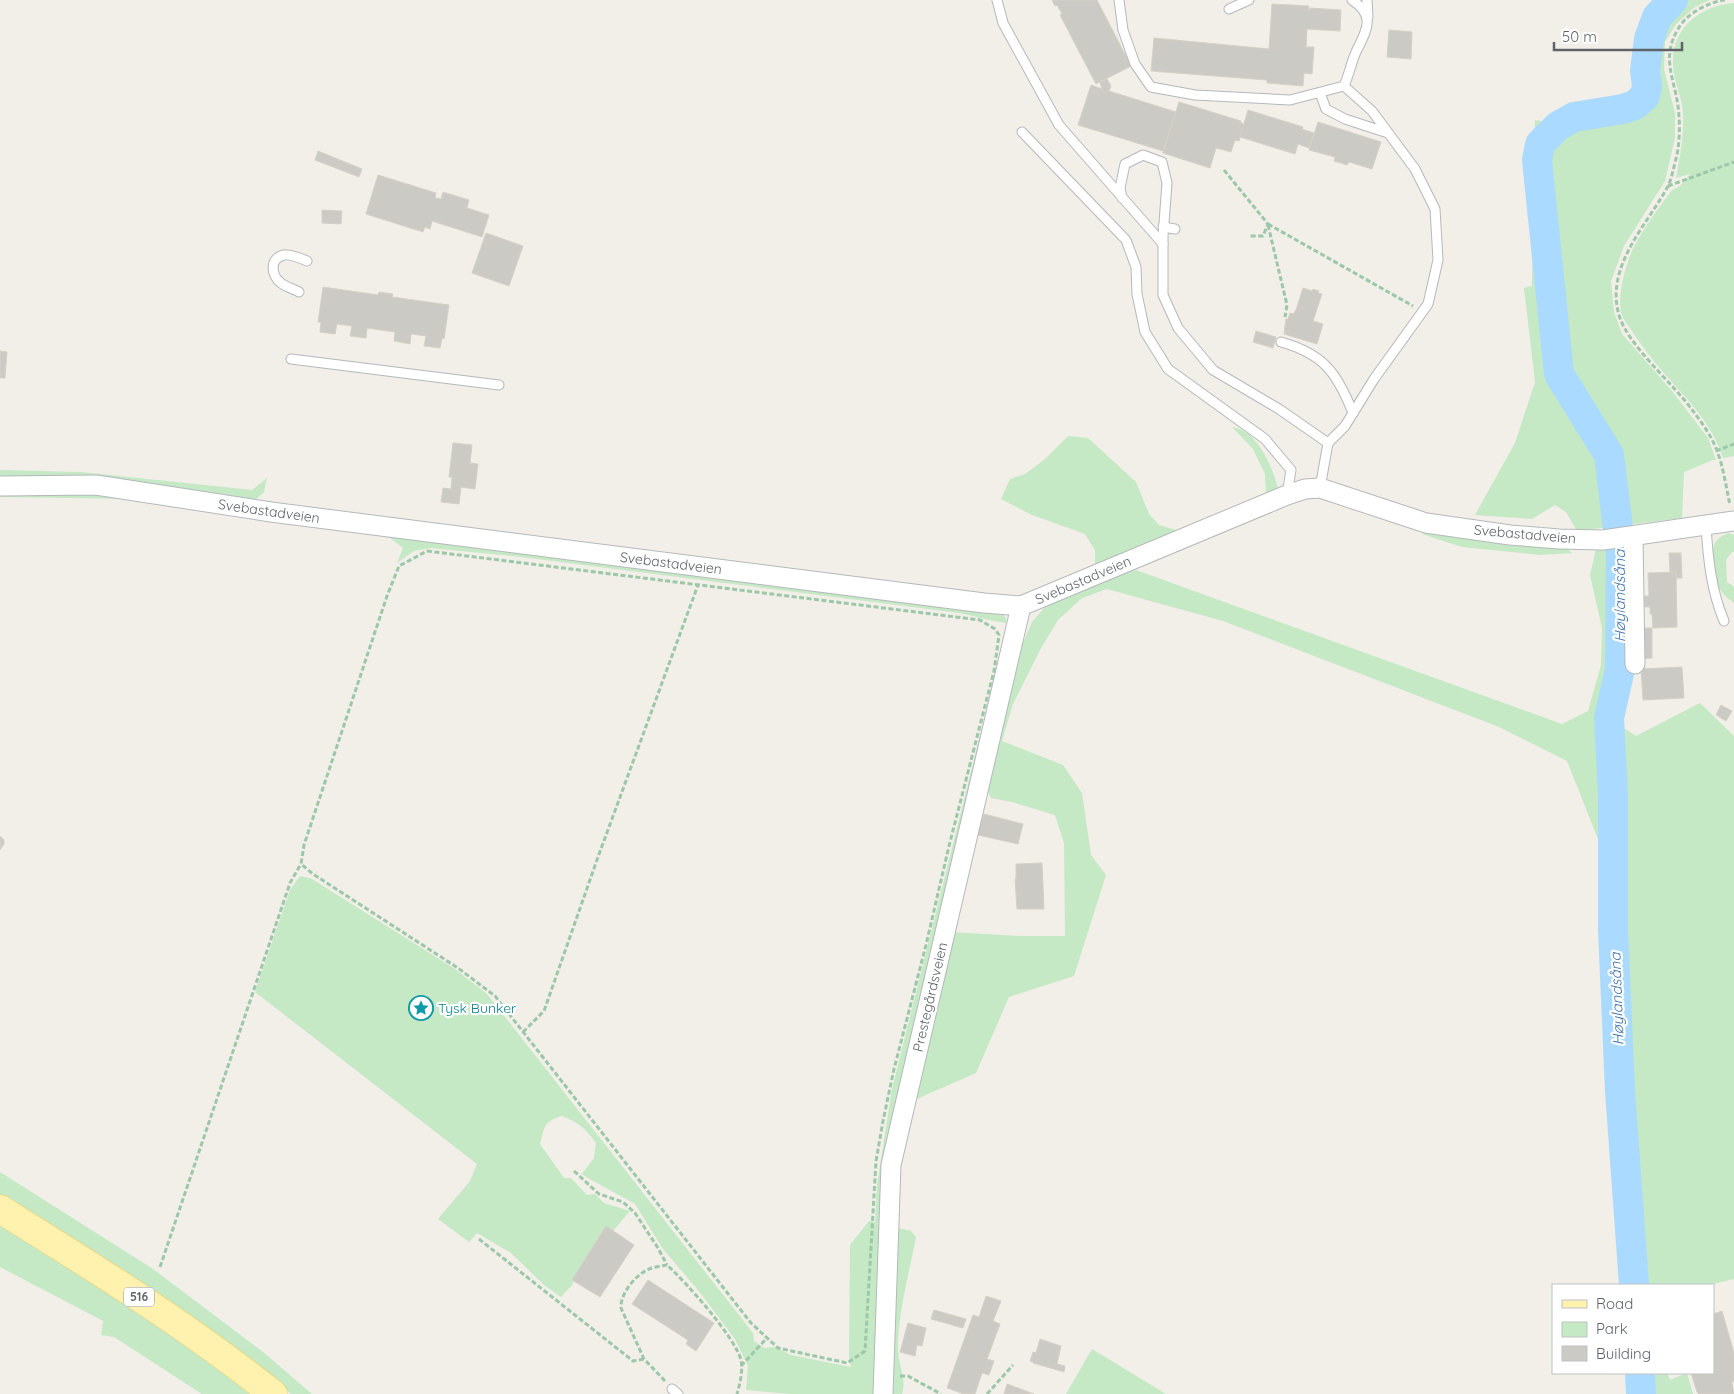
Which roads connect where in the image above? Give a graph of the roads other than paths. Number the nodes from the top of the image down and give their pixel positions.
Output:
1 (996, 0) edge
2 (1119, 0) edge
3 (1249, 0) edge
4 (1352, 0) edge
5 (1367, 0) edge
6 (1229, 9) dead end
7 (1368, 20) junction
8 (1344, 86) junction
9 (1320, 93) junction
10 (1022, 132) dead end
11 (1388, 133) junction
12 (1122, 198) junction
13 (1163, 227) junction
14 (1174, 229) dead end
15 (1162, 244) junction
16 (307, 261) dead end
17 (299, 292) dead end
18 (1281, 342) dead end
19 (291, 359) dead end
20 (499, 385) dead end
21 (1353, 413) junction
22 (1328, 443) junction
23 (0, 486) edge
24 (1320, 488) junction
25 (1287, 495) junction
26 (1733, 516) edge
27 (1706, 526) junction
28 (1630, 537) junction
29 (1021, 606) junction
30 (1724, 621) dead end
31 (1634, 664) dead end
32 (0, 1209) edge
33 (883, 1385) edge
34 (273, 1394) edge

1 - 12 lane
2 - 9 lane
3 - 6 lane
4 - 7 lane
5 - 7 lane
7 - 8 lane
8 - 9 lane
8 - 11 lane
9 - 11 lane
10 - 25 lane
11 - 21 lane
12 - 13 lane
12 - 15 lane
13 - 14 lane
13 - 15 lane
15 - 22 lane
16 - 17 lane
18 - 21 lane
19 - 20 lane
21 - 22 lane
22 - 24 lane
23 - 29 street, Svebastadveien
24 - 25 street, Svebastadveien
24 - 28 street, Svebastadveien
25 - 29 street, Svebastadveien
26 - 27 street, Svebastadveien
27 - 28 street, Svebastadveien
27 - 30 lane
28 - 31 street
29 - 33 street, Prestegårdsveien
32 - 34 main road, 516

